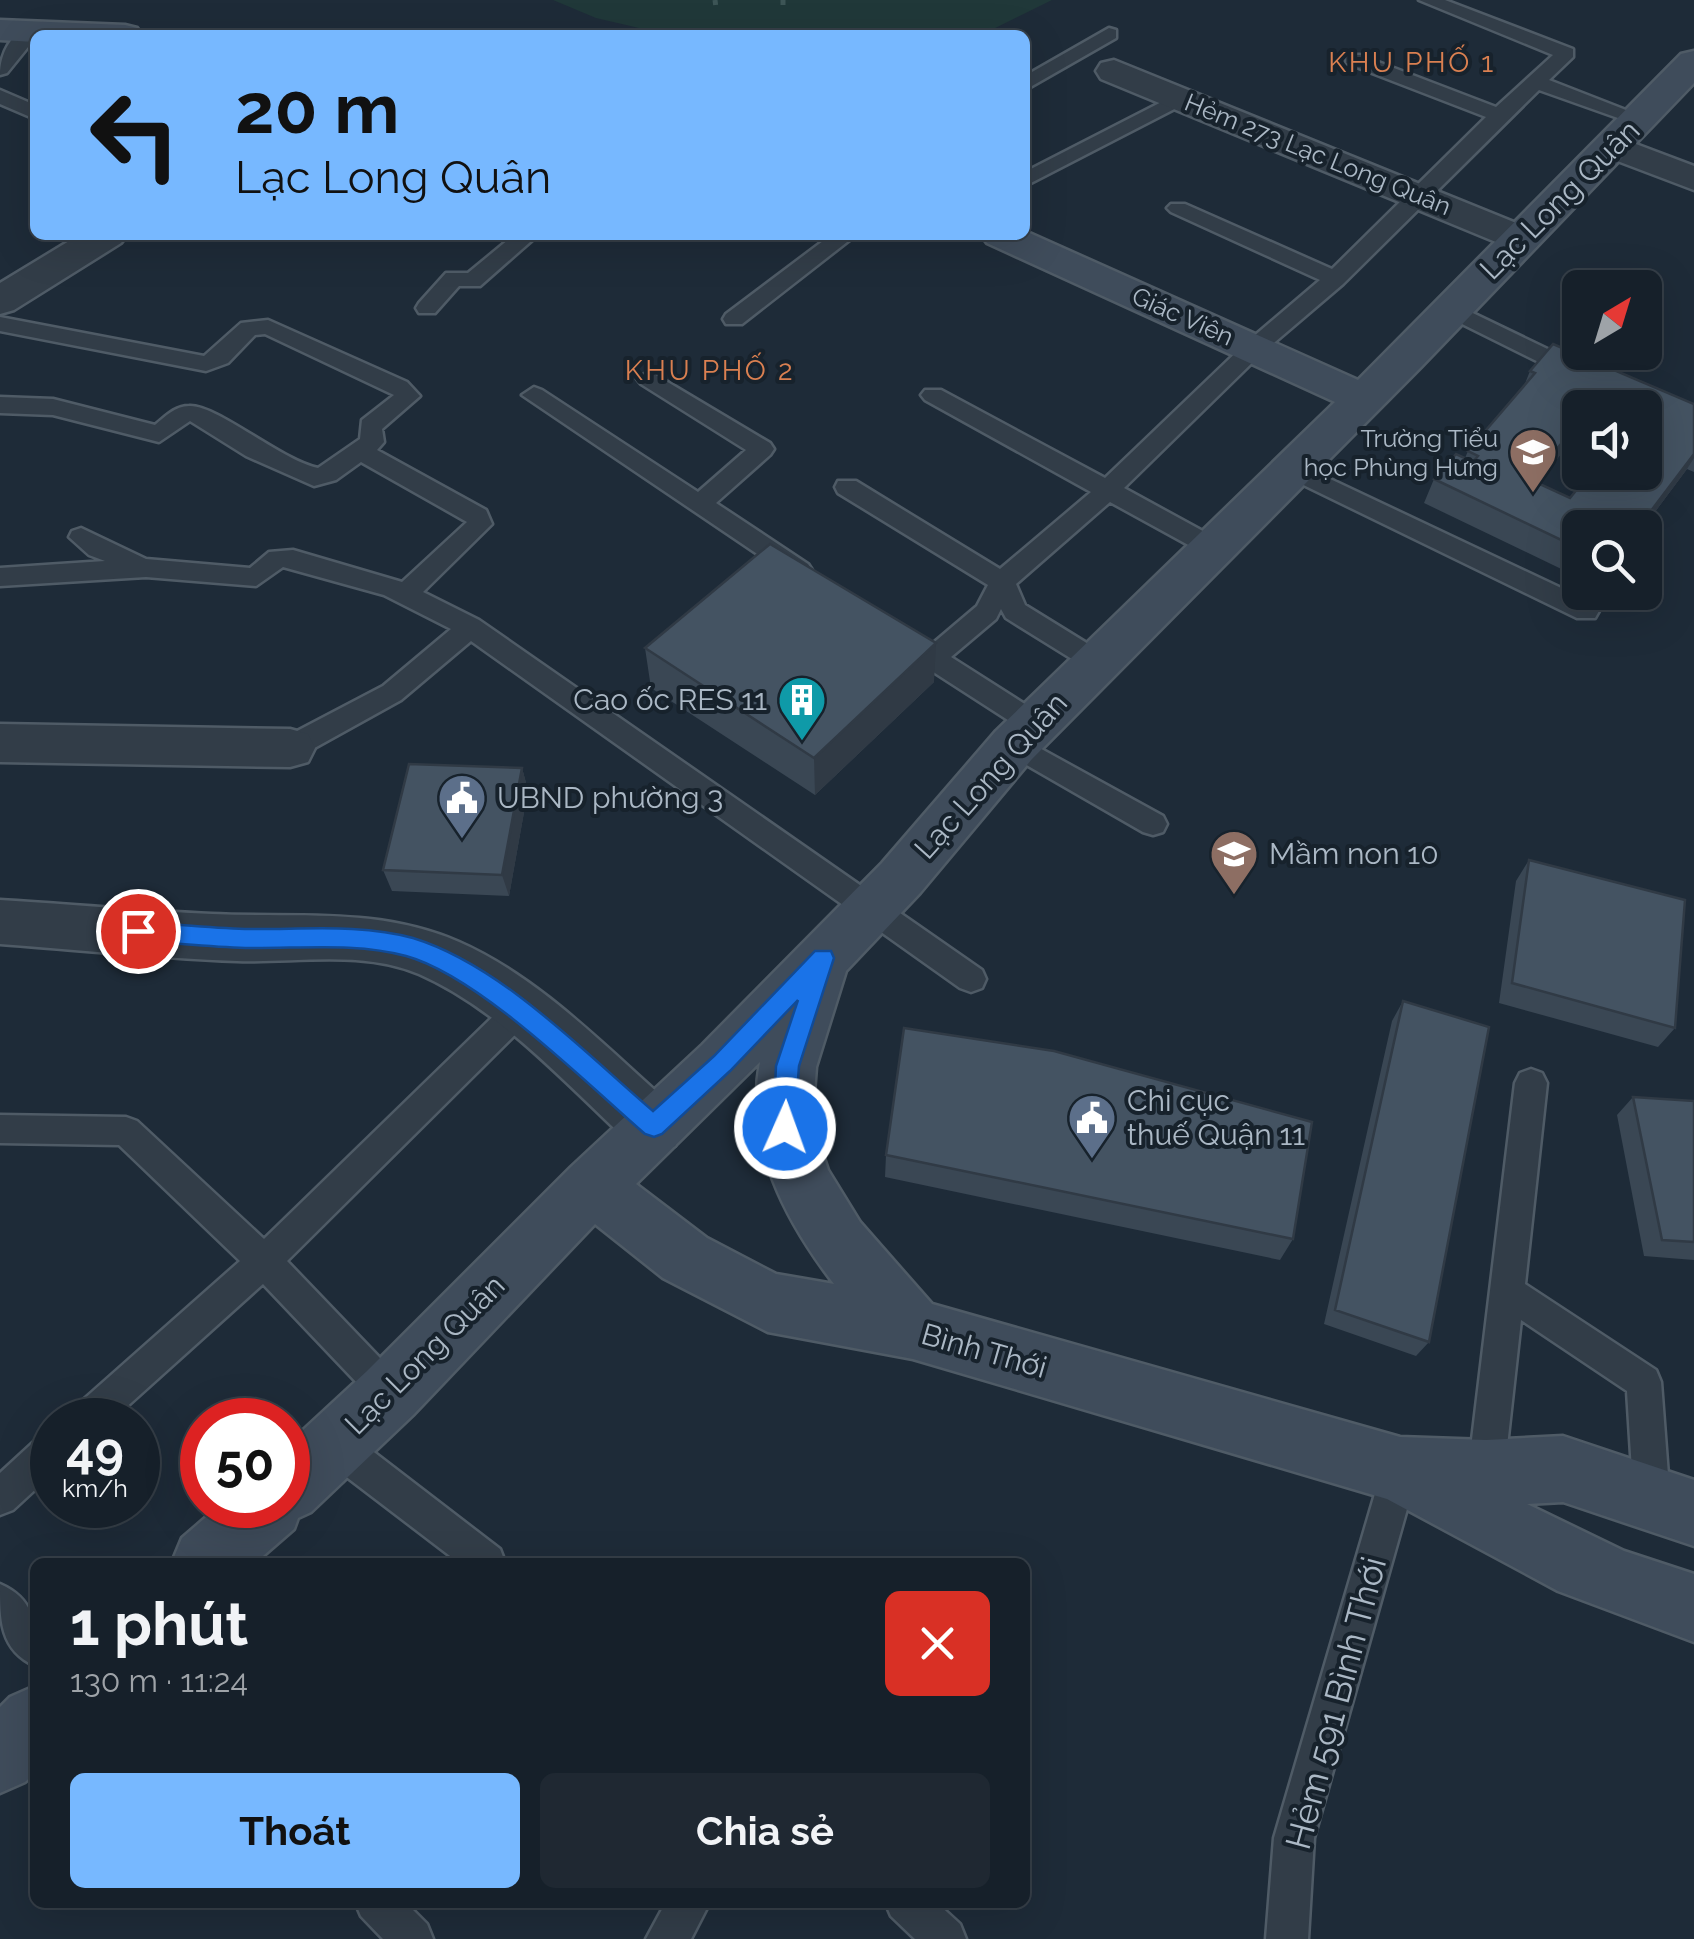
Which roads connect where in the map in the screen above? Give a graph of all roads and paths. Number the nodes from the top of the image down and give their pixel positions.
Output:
1 (715, 0) edge
2 (1428, 0) edge
3 (716, 8) dead end
4 (16, 31) edge
5 (1112, 53) joint
6 (1353, 58) dead end
7 (1694, 62) edge
8 (0, 69) edge
9 (1030, 82) edge
10 (1536, 82) junction
11 (0, 96) edge
12 (1180, 98) junction
13 (30, 111) edge
14 (1500, 115) junction
15 (1626, 133) junction
16 (1030, 178) edge
17 (1694, 178) edge
18 (1420, 194) junction
19 (1178, 208) dead end
20 (1522, 238) junction
21 (99, 240) edge
22 (521, 240) edge
23 (838, 240) edge
24 (1012, 240) edge
25 (1335, 279) junction
26 (0, 301) edge
27 (427, 308) dead end
28 (1452, 310) junction
29 (734, 318) dead end
30 (0, 324) edge
31 (1254, 348) junction
32 (650, 379) dead end
33 (1606, 386) edge
34 (534, 395) dead end
35 (932, 395) dead end
36 (1364, 399) junction
37 (0, 405) edge
38 (360, 450) junction
39 (1292, 469) junction
40 (847, 487) dead end
41 (1108, 491) junction
42 (699, 504) junction
43 (81, 537) dead end
44 (1212, 547) junction
45 (146, 568) junction
46 (0, 577) edge
47 (816, 582) edge
48 (1002, 582) junction
49 (405, 594) junction
50 (1586, 611) dead end
51 (470, 628) junction
52 (899, 637) edge
53 (932, 659) junction
54 (1097, 662) junction
55 (1025, 734) junction
56 (290, 748) joint
57 (2, 749) edge
58 (1153, 824) dead end
59 (869, 910) junction
60 (0, 922) edge
61 (823, 958) junction
62 (971, 979) dead end
63 (519, 1011) junction
64 (1530, 1083) dead end
65 (654, 1126) junction
66 (0, 1129) edge
67 (592, 1186) junction
68 (264, 1261) junction
69 (1505, 1290) junction
70 (913, 1329) junction
71 (390, 1393) junction
72 (111, 1398) edge
73 (336, 1446) junction
74 (30, 1469) edge
75 (310, 1470) edge
76 (1400, 1470) junction
77 (1486, 1473) junction
78 (0, 1496) edge
79 (1673, 1507) edge
80 (244, 1528) edge
81 (210, 1558) edge
82 (482, 1558) edge
83 (0, 1603) edge
84 (1694, 1608) edge
85 (30, 1641) edge
86 (30, 1727) edge
87 (0, 1757) edge
88 (381, 1908) edge
89 (686, 1908) edge
90 (912, 1908) edge
91 (412, 1939) edge
92 (666, 1939) edge
93 (946, 1939) edge
94 (1287, 1939) edge

1 - 3 path
2 - 10 lane
4 - 8 lane
5 - 9 lane
5 - 12 street, Hẻm 273 Lạc Long Quân
6 - 14 lane
7 - 15 main road, Lạc Long Quân
10 - 14 lane
10 - 15 lane
11 - 13 lane
12 - 16 lane
12 - 18 street, Hẻm 273 Lạc Long Quân
14 - 18 lane
15 - 17 street
15 - 20 main road, Lạc Long Quân
18 - 20 street, Hẻm 273 Lạc Long Quân
18 - 25 lane
19 - 25 lane
20 - 28 main road, Lạc Long Quân
21 - 26 street
22 - 27 lane
23 - 29 lane
24 - 31 main road, Giác Viên
25 - 31 lane
28 - 33 lane
28 - 36 main road, Lạc Long Quân
30 - 38 lane
31 - 36 main road, Giác Viên
31 - 41 lane
32 - 42 lane
34 - 42 lane
35 - 41 lane
36 - 39 main road, Lạc Long Quân
37 - 38 lane
38 - 49 lane
39 - 44 main road, Lạc Long Quân
39 - 50 lane
40 - 48 lane
41 - 44 lane
41 - 48 lane
42 - 47 lane
43 - 45 lane
44 - 54 main road, Lạc Long Quân
45 - 46 lane
45 - 49 lane
48 - 53 lane
48 - 54 lane
49 - 51 lane
51 - 56 lane
51 - 59 lane
52 - 53 lane
53 - 55 lane
54 - 55 main road, Lạc Long Quân
55 - 58 lane
55 - 59 main road, Lạc Long Quân
56 - 57 street
59 - 61 main road, Lạc Long Quân
59 - 62 lane
60 - 63 street
61 - 65 main road, Lạc Long Quân
61 - 70 main road
63 - 65 street
63 - 68 lane
64 - 69 lane
65 - 67 main road, Lạc Long Quân
66 - 68 lane
67 - 70 main road, Bình Thới
67 - 71 main road, Lạc Long Quân
68 - 71 lane
68 - 72 lane
69 - 77 lane
69 - 79 lane
70 - 76 main road, Bình Thới
71 - 73 main road, Lạc Long Quân
73 - 75 main road, Lạc Long Quân
73 - 82 lane
74 - 78 lane
76 - 77 main road, Bình Thới
76 - 84 main road, Bình Thới
76 - 94 lane, Hẻm 591 Bình Thới
77 - 79 main road, Bình Thới
80 - 81 main road
83 - 85 lane
86 - 87 main road
88 - 91 lane
89 - 92 lane
90 - 93 lane

